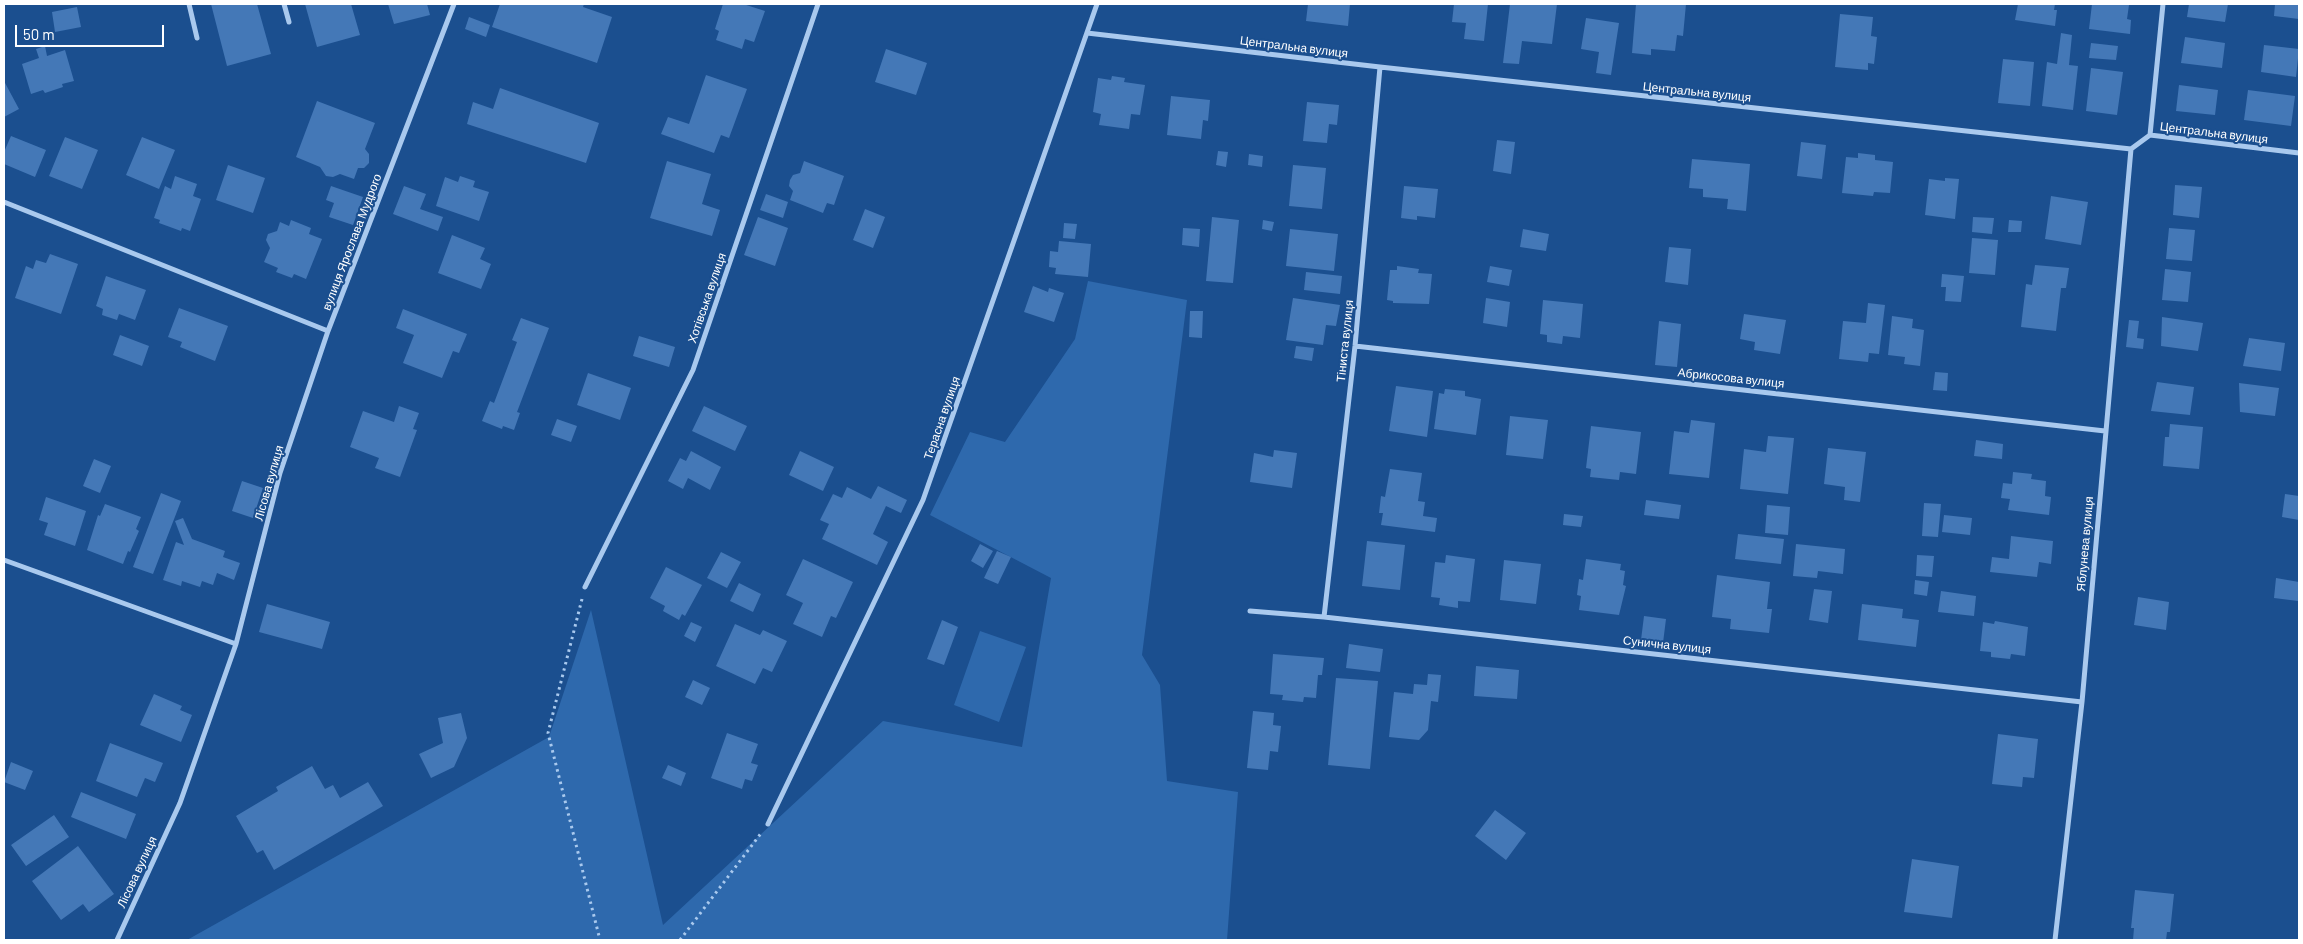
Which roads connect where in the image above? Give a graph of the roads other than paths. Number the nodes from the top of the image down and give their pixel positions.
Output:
1 (189, 4) edge
2 (284, 4) edge
3 (454, 4) edge
4 (818, 4) edge
5 (1097, 4) edge
6 (2163, 4) edge
7 (289, 22) dead end
8 (1087, 33) junction
9 (197, 38) dead end
10 (1380, 67) junction
11 (2150, 135) junction
12 (2131, 149) junction
13 (2299, 153) edge
14 (4, 202) edge
15 (328, 330) junction
16 (1356, 346) junction
17 (2105, 431) junction
18 (4, 560) edge
19 (585, 587) road end
20 (1250, 611) dead end
21 (1324, 616) junction
22 (236, 644) junction
23 (2082, 702) junction
24 (768, 824) road end
25 (117, 940) edge
26 (2055, 940) edge

1 - 9 street
2 - 7 street
3 - 15 street, вулиця Ярослава Мудрого
4 - 19 street, Хотівська вулиця
5 - 8 street, Терасна вулиця
6 - 11 street
8 - 10 street, Центральна вулиця
8 - 24 street, Терасна вулиця
10 - 12 street, Центральна вулиця
10 - 16 street, Тіниста вулиця
11 - 12 street, Центральна вулиця
11 - 13 street, Центральна вулиця
12 - 17 street, Яблунева вулиця
14 - 15 street, вулиця Ярослава Мудрого
15 - 22 street, Лісова вулиця
16 - 17 street, Абрикосова вулиця
16 - 21 street, Тіниста вулиця
17 - 23 street, Яблунева вулиця
18 - 22 street
20 - 21 street, Сунична вулиця
21 - 23 street, Сунична вулиця
22 - 25 street, Лісова вулиця
23 - 26 street, Яблунева вулиця

